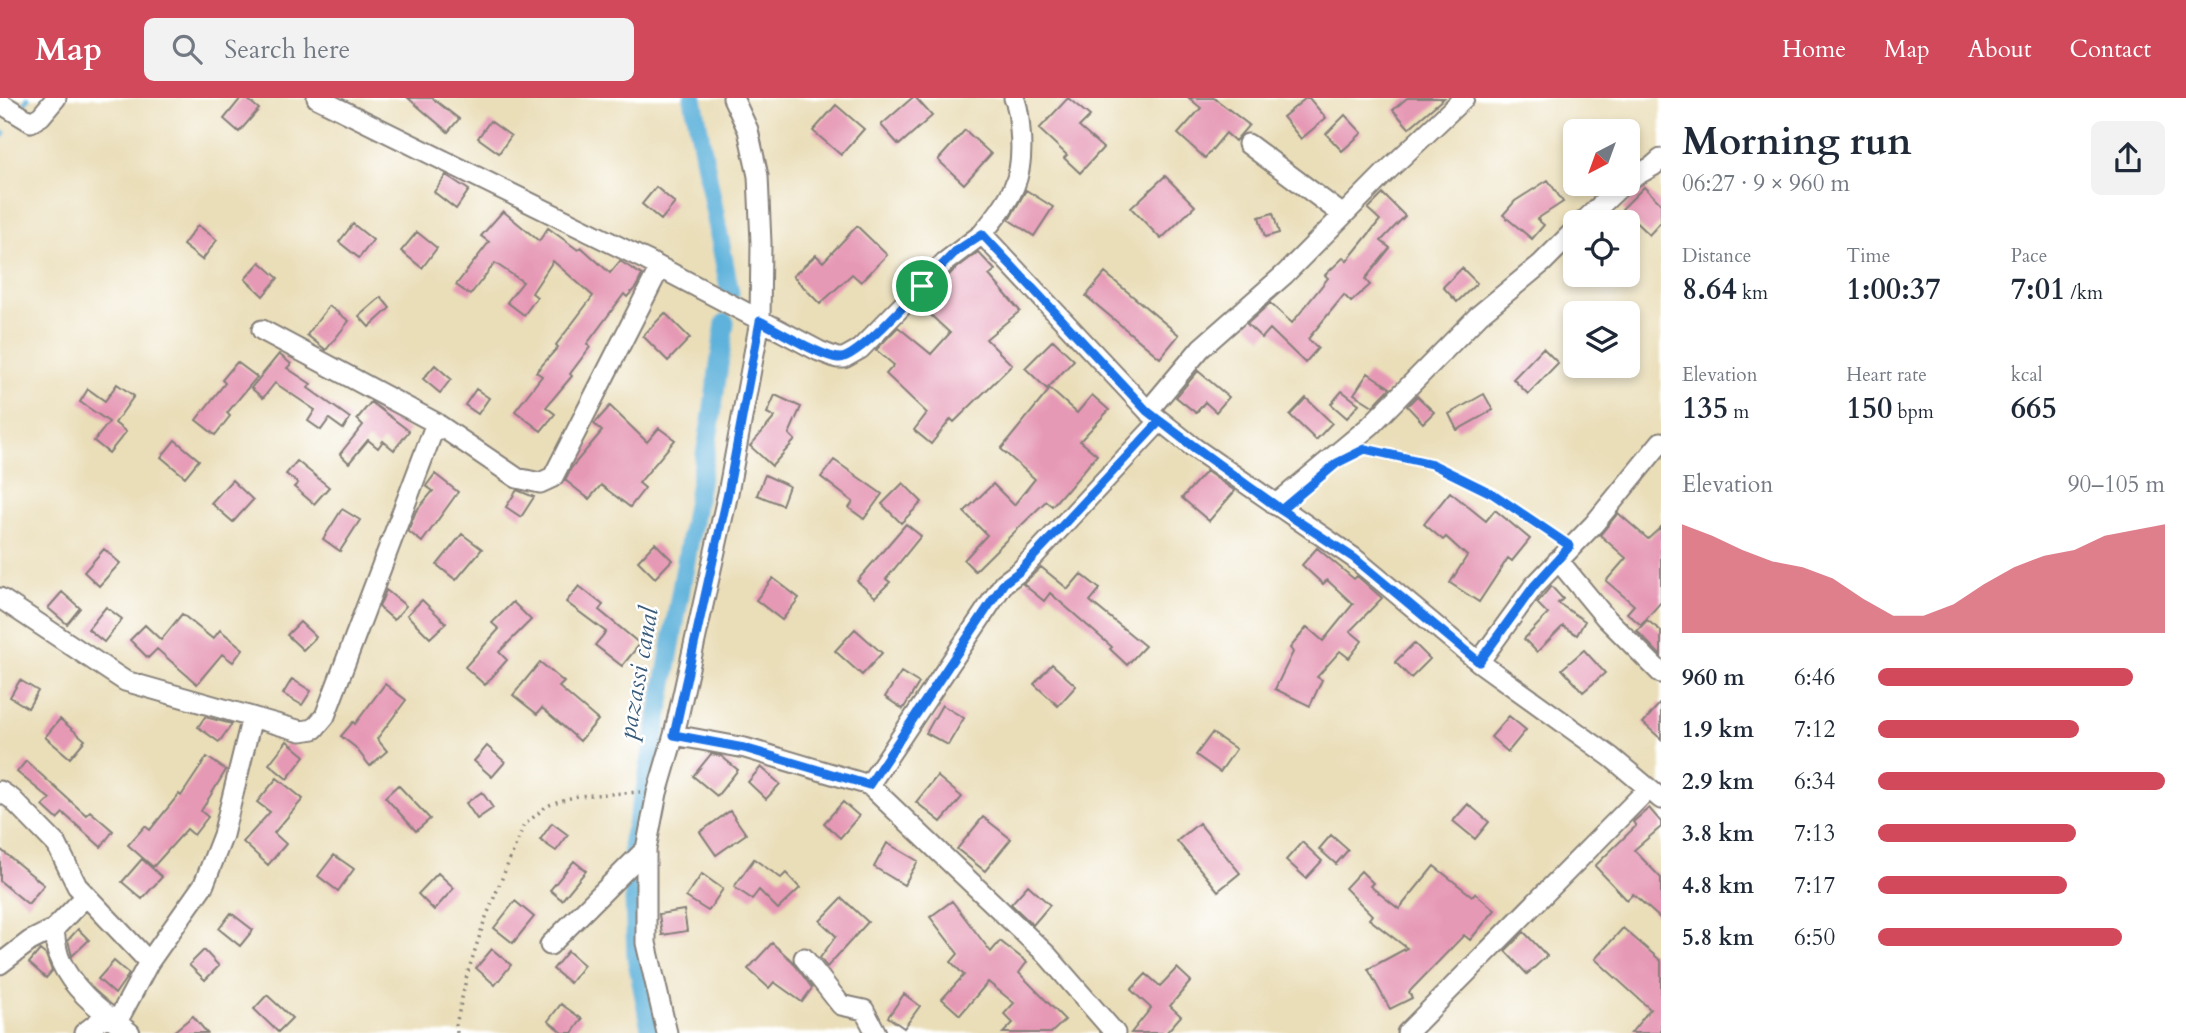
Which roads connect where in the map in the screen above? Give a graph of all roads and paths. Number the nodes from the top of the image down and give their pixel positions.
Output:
1 (56, 98) edge
2 (317, 98) edge
3 (733, 98) edge
4 (1014, 98) edge
5 (1459, 99) edge
6 (0, 103) edge
7 (1248, 144) dead end
8 (1661, 159) edge
9 (1640, 173) edge
10 (1610, 196) edge
11 (1596, 210) edge
12 (1343, 215) junction
13 (982, 234) junction
14 (1563, 242) edge
15 (659, 269) junction
16 (760, 321) junction
17 (261, 330) dead end
18 (1154, 416) junction
19 (436, 423) junction
20 (1661, 442) edge
21 (1365, 449) dead end
22 (1275, 505) junction
23 (1564, 553) junction
24 (0, 598) edge
25 (1479, 662) junction
26 (1661, 673) edge
27 (252, 717) junction
28 (674, 735) junction
29 (869, 785) junction
30 (0, 791) edge
31 (657, 793) junction
32 (1655, 794) edge
33 (646, 849) junction
34 (86, 896) junction
35 (54, 929) junction
36 (550, 945) dead end
37 (804, 957) dead end
38 (149, 962) junction
39 (0, 964) edge
40 (117, 1024) edge
41 (84, 1033) edge
42 (457, 1033) edge
43 (667, 1033) edge
44 (876, 1033) edge
45 (1115, 1033) edge
46 (1407, 1033) edge

1 - 6 street
2 - 15 street
3 - 16 street
4 - 13 street
5 - 12 street
7 - 12 street
8 - 9 street
10 - 11 street
12 - 18 street
13 - 16 street
13 - 18 street
14 - 22 street
15 - 16 street
15 - 19 street
16 - 28 street
17 - 19 street
18 - 22 street
18 - 29 street
19 - 27 street
20 - 23 street
21 - 23 path
22 - 25 street
23 - 25 street
23 - 26 street
24 - 27 street
25 - 32 street
27 - 38 street
28 - 29 street
28 - 31 street
29 - 45 street
30 - 34 street
31 - 33 street
31 - 42 path
32 - 46 street
33 - 36 street
33 - 43 street
34 - 35 street
34 - 38 street
35 - 39 street
35 - 40 street
37 - 44 street
38 - 40 street
40 - 41 street

